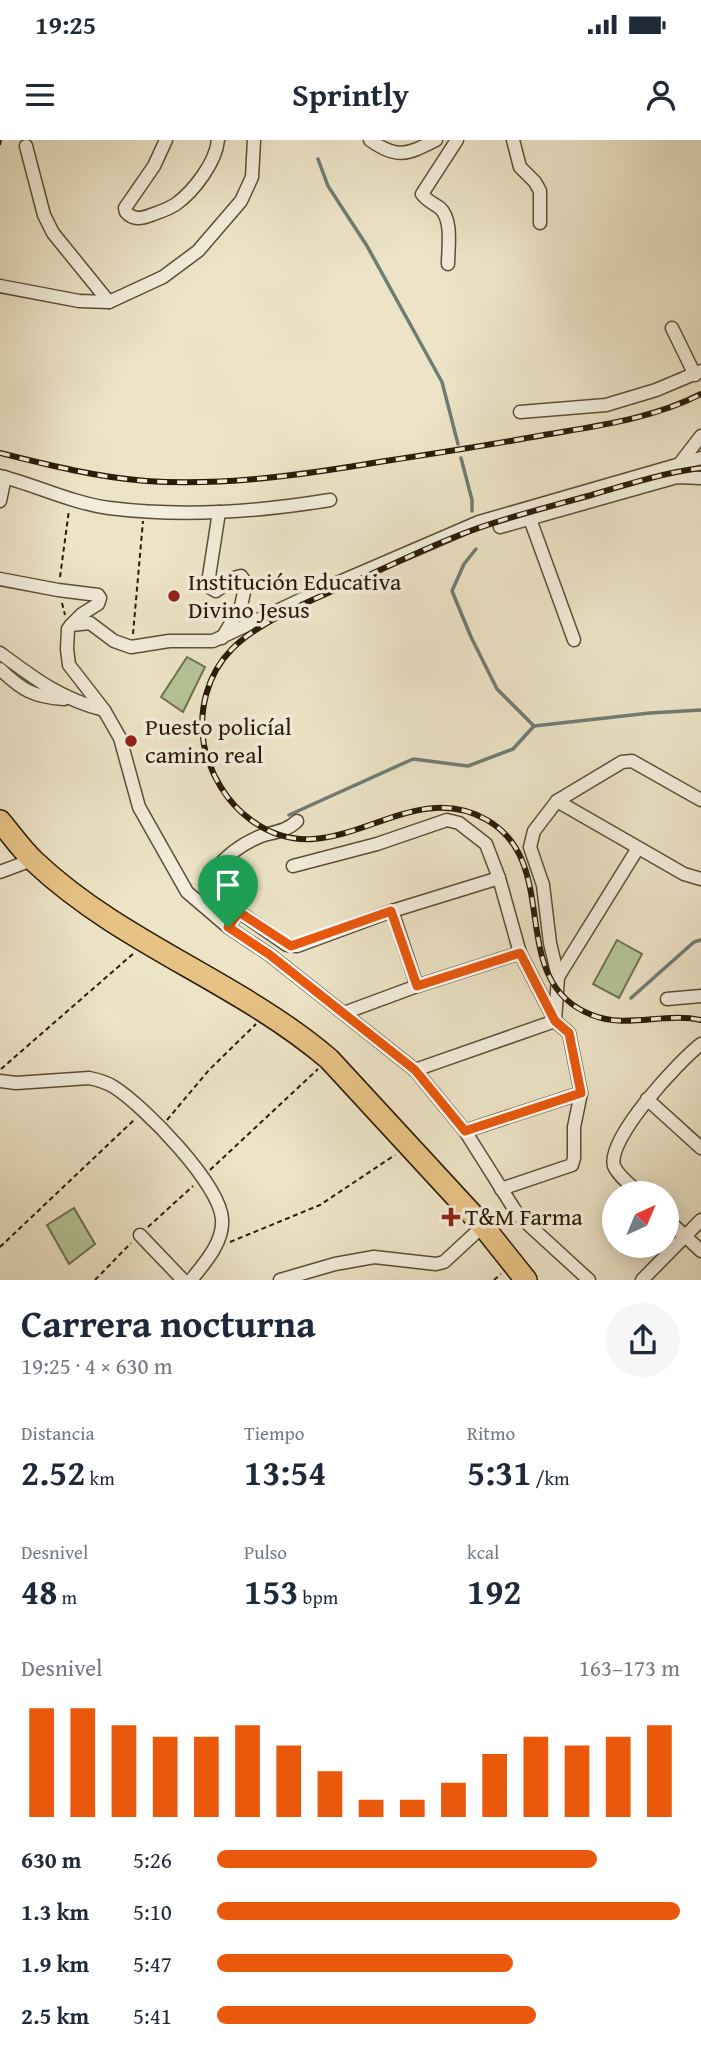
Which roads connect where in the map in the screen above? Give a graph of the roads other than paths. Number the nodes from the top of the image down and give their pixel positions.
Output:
1 (166, 140) edge
2 (218, 140) edge
3 (254, 140) edge
4 (370, 140) edge
5 (436, 140) edge
6 (457, 140) edge
7 (513, 140) edge
8 (26, 146) dead end
9 (540, 223) dead end
10 (448, 264) dead end
11 (0, 286) edge
12 (109, 302) junction
13 (672, 327) dead end
14 (698, 373) edge
15 (520, 412) dead end
16 (701, 436) edge
17 (701, 458) edge
18 (681, 462) junction
19 (3, 476) edge
20 (701, 478) edge
21 (330, 500) dead end
22 (0, 501) edge
23 (219, 512) junction
24 (522, 517) junction
25 (500, 527) dead end
26 (0, 579) edge
27 (70, 627) junction
28 (222, 638) junction
29 (574, 640) dead end
30 (0, 653) edge
31 (0, 669) edge
32 (68, 699) junction
33 (104, 710) junction
34 (701, 800) edge
35 (557, 801) junction
36 (0, 821) edge
37 (297, 821) dead end
38 (638, 848) junction
39 (33, 860) junction
40 (293, 866) dead end
41 (0, 872) edge
42 (499, 878) junction
43 (701, 879) edge
44 (391, 911) junction
45 (239, 912) junction
46 (228, 927) junction
47 (520, 953) junction
48 (558, 977) junction
49 (417, 986) junction
50 (701, 996) edge
51 (667, 999) dead end
52 (344, 1013) junction
53 (555, 1021) junction
54 (701, 1044) edge
55 (415, 1070) junction
56 (0, 1082) edge
57 (581, 1093) junction
58 (647, 1100) junction
59 (465, 1131) junction
60 (701, 1148) edge
61 (628, 1181) edge
62 (501, 1189) junction
63 (701, 1220) edge
64 (482, 1226) junction
65 (679, 1231) edge
66 (140, 1235) dead end
67 (684, 1236) junction
68 (701, 1251) edge
69 (183, 1280) edge
70 (191, 1280) edge
71 (280, 1280) edge
72 (526, 1280) edge
73 (589, 1280) edge
74 (642, 1280) edge

1 - 2 street
3 - 12 street
4 - 5 street
6 - 10 street
7 - 9 street
8 - 12 street
11 - 12 street
13 - 14 street
14 - 15 street
16 - 18 street
17 - 18 street
18 - 24 street
19 - 22 street
19 - 23 street
20 - 24 street
21 - 23 street
23 - 28 street
24 - 25 street
24 - 28 street
24 - 29 street
26 - 27 street
27 - 28 street
27 - 33 street
30 - 32 street
31 - 32 street
32 - 33 street
33 - 46 street
34 - 35 street
35 - 38 street
35 - 48 street
36 - 39 highway
37 - 45 street
38 - 43 street
38 - 48 street
39 - 41 street
39 - 64 highway
40 - 42 street
42 - 44 street
42 - 47 street
44 - 45 street
44 - 49 street
45 - 46 street
46 - 52 street
47 - 49 street
47 - 53 street
48 - 53 street
49 - 52 street
50 - 51 street
52 - 55 street
53 - 55 street
53 - 57 street
54 - 58 street
55 - 59 street
56 - 70 street
57 - 59 street
57 - 62 street
58 - 60 street
58 - 61 street
59 - 62 street
62 - 73 street
63 - 67 street
64 - 71 street
64 - 72 highway
65 - 67 street
66 - 69 street
67 - 68 street
67 - 74 street

